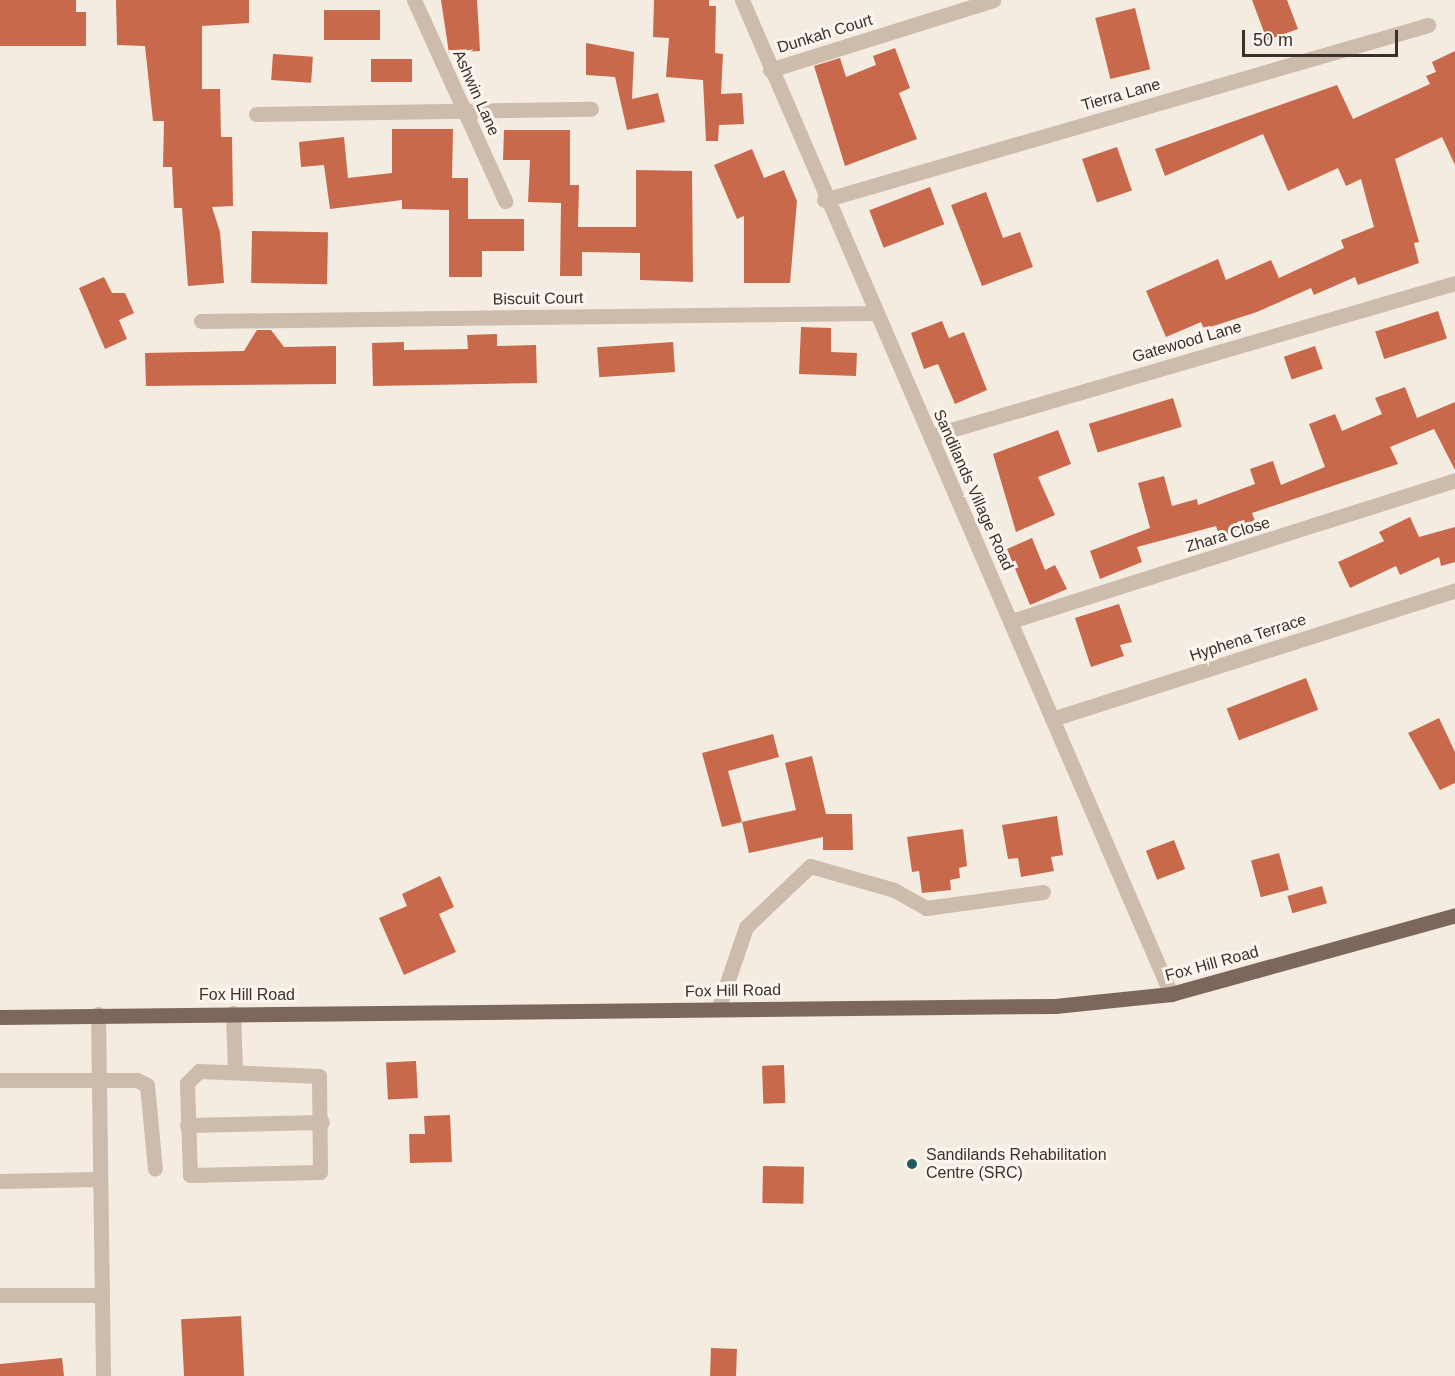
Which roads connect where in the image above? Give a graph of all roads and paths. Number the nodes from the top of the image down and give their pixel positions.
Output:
1 (414, 0) edge
2 (742, 0) edge
3 (993, 0) edge
4 (1428, 25) dead end
5 (770, 70) junction
6 (591, 109) dead end
7 (465, 111) junction
8 (256, 114) dead end
9 (824, 200) junction
10 (505, 201) dead end
11 (1455, 283) edge
12 (876, 313) junction
13 (201, 321) dead end
14 (930, 436) junction
15 (1455, 480) edge
16 (1455, 590) edge
17 (1011, 621) junction
18 (1052, 719) junction
19 (1043, 892) dead end
20 (1455, 915) edge
21 (1171, 994) junction
22 (718, 1009) junction
23 (233, 1013) junction
24 (98, 1014) junction
25 (0, 1017) edge
26 (235, 1071) junction
27 (0, 1080) edge
28 (97, 1080) junction
29 (322, 1122) junction
30 (187, 1125) junction
31 (155, 1169) dead end
32 (99, 1179) junction
33 (0, 1181) edge
34 (0, 1295) edge
35 (100, 1295) junction
36 (103, 1376) edge

1 - 7 street, Ashwin Lane
2 - 5 street, Sandilands Village Road
3 - 5 street, Dunkah Court
4 - 9 street, Tierra Lane
5 - 9 street, Sandilands Village Road
6 - 7 street
7 - 8 street
7 - 10 street, Ashwin Lane
9 - 12 street, Sandilands Village Road
11 - 14 street, Gatewood Lane
12 - 13 street, Biscuit Court
12 - 14 street, Sandilands Village Road
14 - 17 street, Sandilands Village Road
15 - 17 street, Zhara Close
16 - 18 street, Hyphena Terrace
17 - 18 street, Sandilands Village Road
18 - 21 street, Sandilands Village Road
19 - 22 street
20 - 21 main road, Fox Hill Road
21 - 22 main road, Fox Hill Road
22 - 23 main road, Fox Hill Road
23 - 24 main road, Fox Hill Road
23 - 26 street
24 - 25 main road, Fox Hill Road
24 - 28 street
26 - 29 street
26 - 30 street
27 - 28 street
28 - 31 street
28 - 32 street
29 - 30 street
29 - 30 street
32 - 33 street
32 - 35 street
34 - 35 street
35 - 36 street

